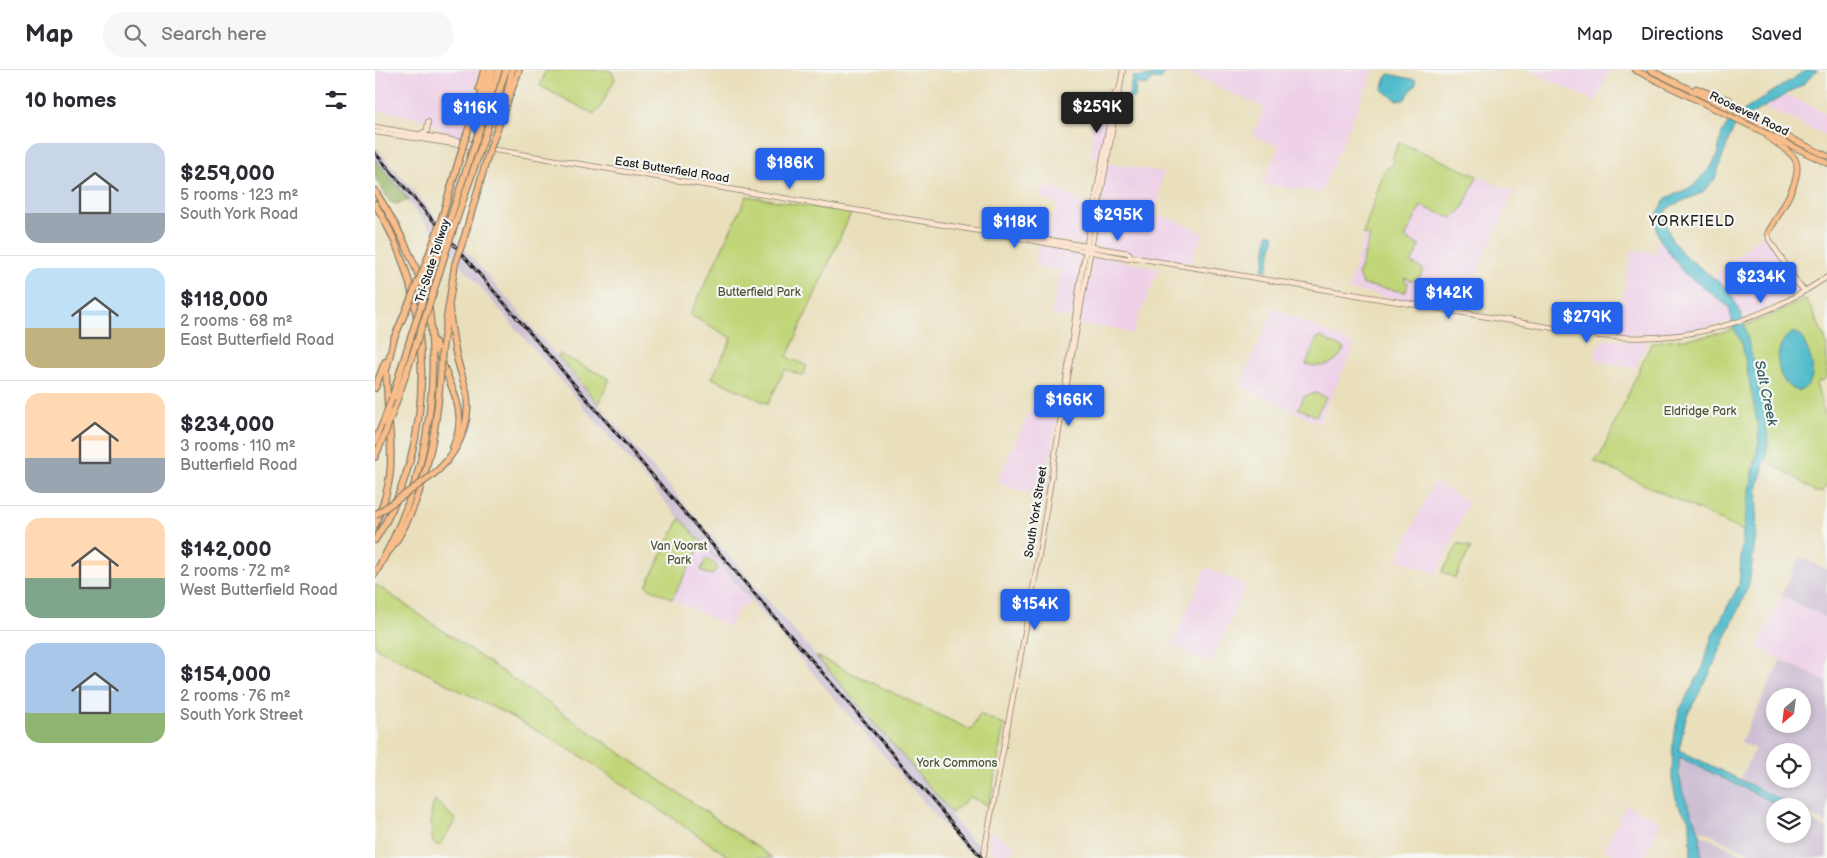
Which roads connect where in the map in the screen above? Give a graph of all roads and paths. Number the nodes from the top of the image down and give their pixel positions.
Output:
1 (484, 70) edge
2 (489, 70) edge
3 (493, 70) edge
4 (499, 70) edge
5 (506, 70) edge
6 (512, 70) edge
7 (519, 70) edge
8 (1123, 70) edge
9 (1635, 70) edge
10 (1650, 70) edge
11 (1653, 70) edge
12 (1119, 89) junction
13 (1729, 98) dead end
14 (504, 110) junction
15 (428, 122) dead end
16 (1749, 125) junction
17 (375, 127) edge
18 (375, 132) edge
19 (419, 134) junction
20 (466, 136) junction
21 (478, 138) junction
22 (508, 152) junction
23 (472, 155) junction
24 (1827, 156) edge
25 (1827, 163) edge
26 (375, 191) edge
27 (375, 204) edge
28 (1768, 233) joint
29 (998, 234) junction
30 (1094, 239) junction
31 (1089, 249) junction
32 (1104, 249) junction
33 (1074, 250) junction
34 (1131, 257) junction
35 (1084, 262) junction
36 (1827, 277) edge
37 (1805, 291) junction
38 (449, 308) junction
39 (432, 334) junction
40 (394, 338) junction
41 (375, 388) edge
42 (1063, 405) junction
43 (375, 442) edge
44 (375, 457) edge
45 (431, 474) junction
46 (375, 515) edge
47 (375, 525) edge
48 (375, 540) edge
49 (387, 553) junction
50 (375, 574) edge
51 (983, 858) edge

1 - 20 highway
2 - 20 highway
3 - 21 highway
4 - 21 highway, Tri-State Tollway
5 - 21 highway, Tri-State Tollway
6 - 14 highway
7 - 14 highway
8 - 12 main road
9 - 16 highway, Roosevelt Road
10 - 24 highway, Roosevelt Road
11 - 13 highway
12 - 30 main road
12 - 31 main road
14 - 38 highway, bridge
15 - 19 main road
16 - 25 highway, Roosevelt Road
16 - 28 highway
17 - 19 main road
18 - 22 main road
19 - 22 main road
20 - 40 highway, bridge
21 - 23 highway, Tri-State Tollway, bridge
21 - 23 highway, bridge
22 - 29 main road, East Butterfield Road
23 - 43 highway, Tri-State Tollway, bridge
23 - 44 highway, Tri-State Tollway, bridge
26 - 39 highway
27 - 48 highway
28 - 37 main road
29 - 31 main road, East Butterfield Road
29 - 33 main road, East Butterfield Road
30 - 31 main road
30 - 32 main road
31 - 32 main road, East Butterfield Road
31 - 33 main road, East Butterfield Road
31 - 34 main road, East Butterfield Road
31 - 35 main road, South York Street
31 - 42 main road, South York Street
32 - 34 main road, East Butterfield Road
33 - 35 main road
34 - 37 main road, East Butterfield Road
35 - 42 main road, South York Street
36 - 37 main road, East Butterfield Road
38 - 45 highway
38 - 49 highway, bridge
39 - 45 highway
39 - 49 highway
40 - 41 highway
40 - 47 highway
42 - 51 main road, South York Street
45 - 46 highway, bridge
49 - 50 highway

